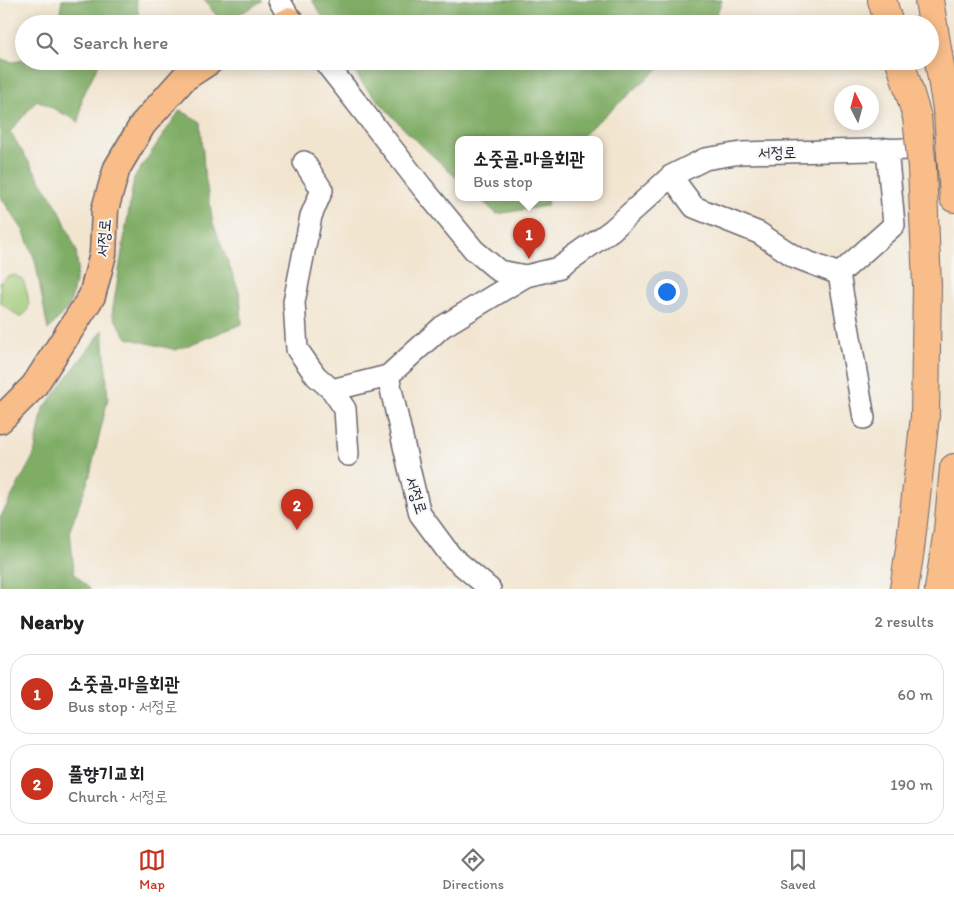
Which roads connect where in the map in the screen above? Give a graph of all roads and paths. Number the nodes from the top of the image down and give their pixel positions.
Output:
1 (882, 0) edge
2 (929, 0) edge
3 (886, 15) edge
4 (931, 15) edge
5 (939, 61) edge
6 (196, 70) edge
7 (331, 70) edge
8 (903, 70) edge
9 (888, 150) junction
10 (953, 157) edge
11 (304, 162) dead end
12 (671, 176) junction
13 (954, 198) edge
14 (839, 274) junction
15 (526, 276) junction
16 (388, 376) junction
17 (332, 390) junction
18 (864, 418) dead end
19 (0, 420) edge
20 (348, 455) dead end
21 (954, 468) edge
22 (490, 589) edge
23 (904, 589) edge
24 (939, 589) edge

1 - 3 highway
2 - 4 highway, bridge
5 - 10 highway, bridge
6 - 19 main road, 서정로
7 - 15 street, 서정로
8 - 23 highway, bridge
9 - 10 street, 서정로
9 - 12 street, 서정로
9 - 14 street
10 - 13 highway
11 - 17 street
12 - 14 street
12 - 15 street, 서정로
14 - 18 street
15 - 16 street, 서정로
16 - 17 street, 서정로
16 - 22 street, 서정로
17 - 20 street
21 - 24 highway

